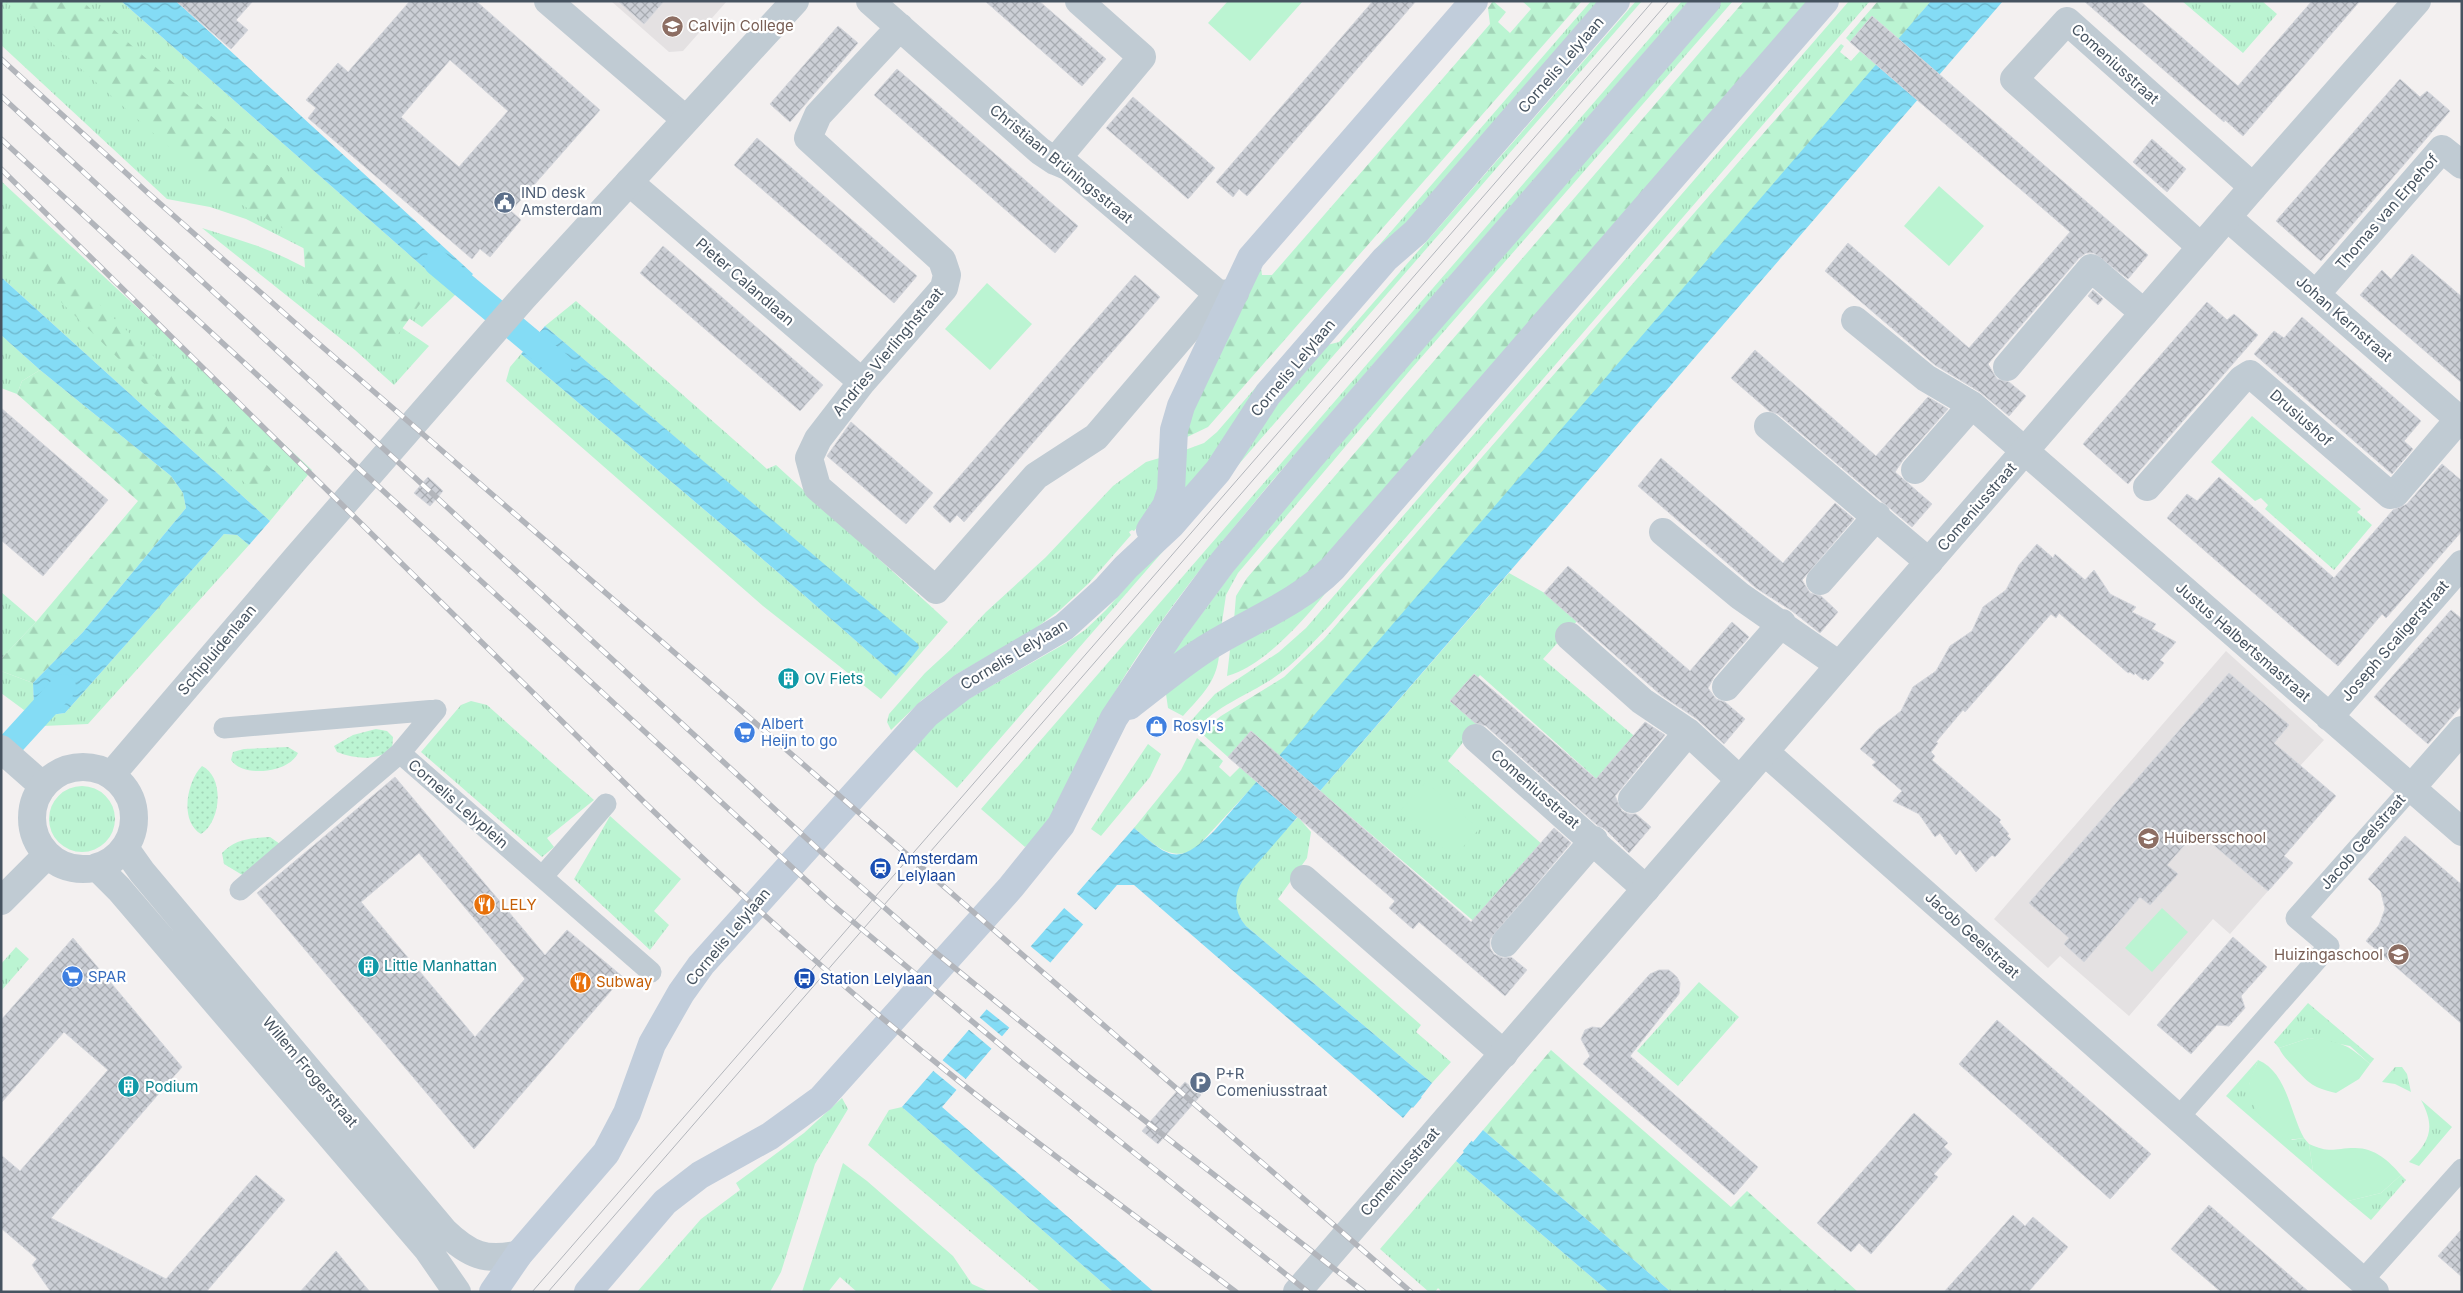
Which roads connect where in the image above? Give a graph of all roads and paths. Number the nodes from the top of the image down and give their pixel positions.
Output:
1 (548, 1) edge
2 (795, 1) edge
3 (870, 1) edge
4 (1079, 1) edge
5 (1474, 1) edge
6 (1616, 1) edge
7 (1707, 1) edge
8 (1825, 1) edge
9 (2417, 1) edge
10 (900, 27) junction
11 (685, 119) junction
12 (1055, 161) junction
13 (2462, 165) edge
14 (628, 182) junction
15 (2253, 187) junction
16 (2227, 217) junction
17 (2201, 247) junction
18 (1227, 294) junction
19 (2316, 294) junction
20 (2144, 313) junction
21 (1855, 320) dead end
22 (2007, 366) dead end
23 (862, 382) junction
24 (1972, 406) junction
25 (2460, 420) edge
26 (1768, 426) dead end
27 (2025, 452) junction
28 (1915, 470) dead end
29 (2147, 487) dead end
30 (1876, 516) junction
31 (1663, 532) dead end
32 (1929, 562) junction
33 (2462, 564) edge
34 (1126, 567) junction
35 (1820, 581) dead end
36 (1782, 623) junction
37 (1570, 636) dead end
38 (1839, 665) junction
39 (1726, 687) dead end
40 (2329, 717) junction
41 (1114, 718) junction
42 (224, 728) dead end
43 (2462, 730) edge
44 (1688, 732) junction
45 (1476, 738) dead end
46 (1764, 752) junction
47 (400, 753) junction
48 (8, 755) edge
49 (112, 774) junction
50 (1740, 780) junction
51 (43, 786) junction
52 (2412, 787) junction
53 (1632, 799) dead end
54 (606, 804) dead end
55 (2462, 832) edge
56 (1594, 840) junction
57 (125, 848) junction
58 (47, 855) junction
59 (97, 867) junction
60 (542, 877) junction
61 (1304, 879) dead end
62 (1646, 888) junction
63 (240, 890) dead end
64 (1, 900) edge
65 (1505, 943) dead end
66 (651, 972) dead end
67 (1504, 1054) junction
68 (2178, 1118) junction
69 (2462, 1168) edge
70 (519, 1254) junction
71 (2369, 1286) edge
72 (457, 1292) edge
73 (492, 1292) edge
74 (588, 1292) edge
75 (1297, 1292) edge

1 - 11 street
2 - 11 street
3 - 10 street, Christiaan Brüningsstraat
4 - 12 street
5 - 18 main road
6 - 34 main road, Cornelis Lelylaan
7 - 41 main road
8 - 41 main road
9 - 15 street, Comeniusstraat
10 - 12 street, Christiaan Brüningsstraat
10 - 23 street, Andries Vierlinghstraat
11 - 14 street
12 - 18 street, Christiaan Brüningsstraat
13 - 19 street, Thomas van Erpehof
14 - 23 street, Pieter Calandlaan
14 - 49 street, Schipluidenlaan
15 - 16 street, Comeniusstraat
15 - 17 street, Comeniusstraat
16 - 17 street, Comeniusstraat
16 - 19 street, Johan Kernstraat
17 - 20 street, Comeniusstraat
18 - 23 street, Andries Vierlinghstraat
18 - 34 main road
19 - 25 street, Johan Kernstraat
20 - 22 street
20 - 27 street, Comeniusstraat
21 - 24 street, Comeniusstraat
24 - 27 street, Comeniusstraat
24 - 28 street
25 - 29 street, Drusiushof
26 - 30 street, Comeniusstraat
27 - 32 street, Comeniusstraat
27 - 40 street, Justus Halbertsmastraat
30 - 32 street, Comeniusstraat
30 - 35 street
31 - 36 street
32 - 38 street, Comeniusstraat
33 - 40 street, Joseph Scaligerstraat
34 - 70 main road, Cornelis Lelylaan
36 - 38 street
36 - 39 street
37 - 44 street
38 - 46 street, Comeniusstraat
40 - 52 street, Justus Halbertsmastraat
41 - 74 main road
42 - 47 street, Cornelis Lelyplein
43 - 52 street
44 - 50 street
44 - 53 street
45 - 56 street, Comeniusstraat
46 - 50 street, Comeniusstraat
46 - 68 street, Jacob Geelstraat
47 - 60 street, Cornelis Lelyplein
47 - 63 street
48 - 51 street
49 - 51 street
49 - 57 street
50 - 62 street, Comeniusstraat
51 - 58 street
52 - 55 street, Justus Halbertsmastraat
52 - 68 street, Jacob Geelstraat
54 - 60 street
56 - 62 street, Comeniusstraat
56 - 65 street, Comeniusstraat
57 - 59 street
57 - 70 street, Willem Frogerstraat
58 - 59 street
58 - 64 street
59 - 72 street, Willem Frogerstraat
60 - 66 street, Cornelis Lelyplein
61 - 67 street
62 - 67 street, Comeniusstraat
67 - 75 street, Comeniusstraat
68 - 71 street, Jacob Geelstraat
69 - 71 street
70 - 73 main road, Cornelis Lelylaan

